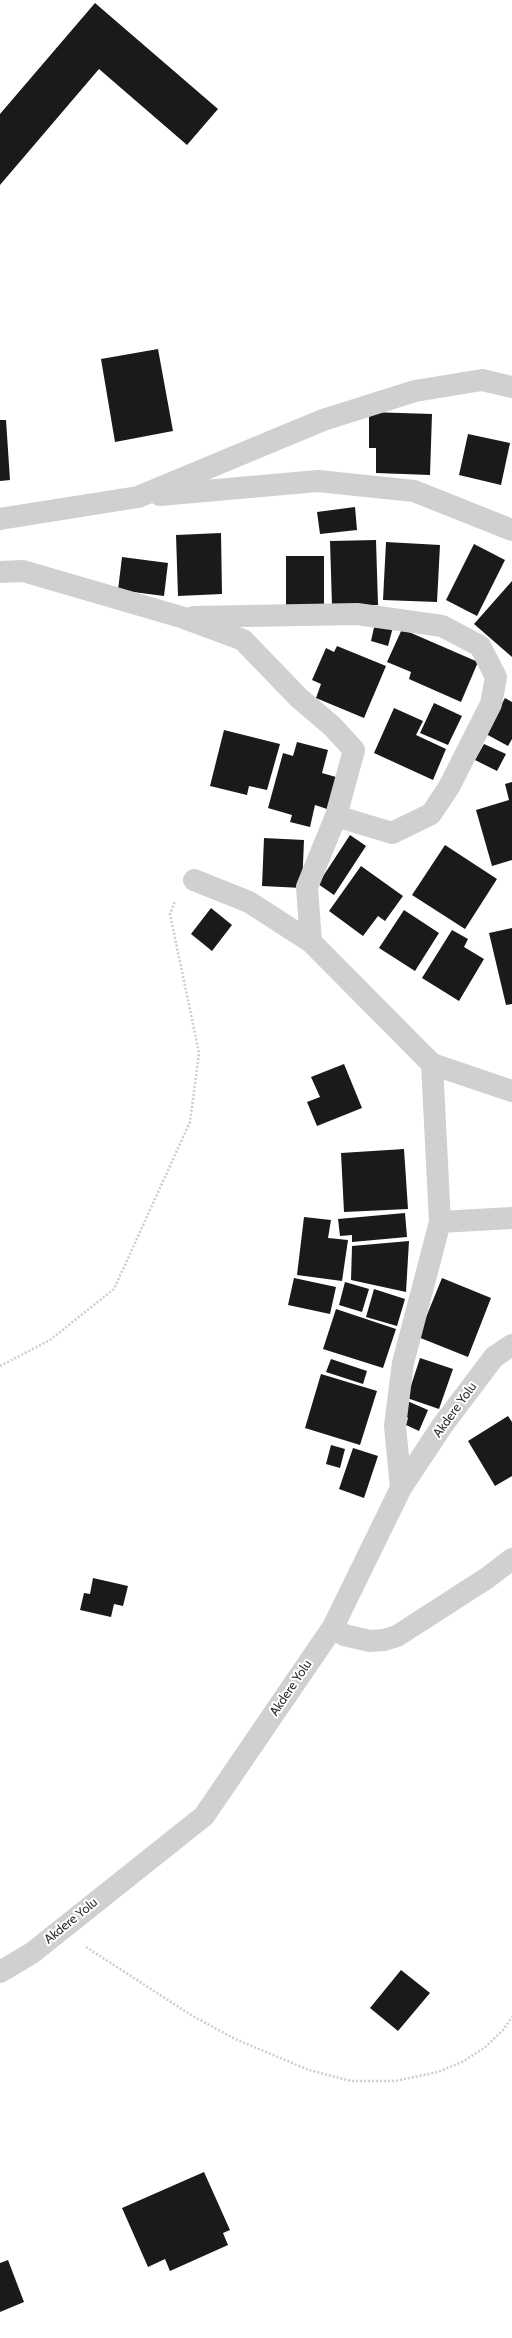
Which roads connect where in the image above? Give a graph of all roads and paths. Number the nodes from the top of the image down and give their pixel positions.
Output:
1 (512, 387) edge
2 (138, 497) junction
3 (0, 519) edge
4 (512, 530) edge
5 (0, 572) edge
6 (181, 617) junction
7 (336, 816) junction
8 (194, 880) joint
9 (310, 942) junction
10 (432, 1064) junction
11 (512, 1091) edge
12 (512, 1218) edge
13 (440, 1222) junction
14 (512, 1345) edge
15 (0, 1366) edge
16 (401, 1488) junction
17 (512, 1559) edge
18 (332, 1627) junction
19 (60, 1930) junction
20 (0, 1972) edge
21 (512, 2017) edge

1 - 2 street
2 - 3 street
2 - 4 street
5 - 6 street
6 - 7 street
6 - 7 street
7 - 9 street
8 - 9 street
8 - 15 path
9 - 10 street
10 - 11 street
10 - 13 street
12 - 13 street
13 - 16 street
14 - 16 street, Akdere Yolu
16 - 18 street, Akdere Yolu
17 - 18 street
18 - 19 street, Akdere Yolu
19 - 20 street, Akdere Yolu
19 - 21 path

